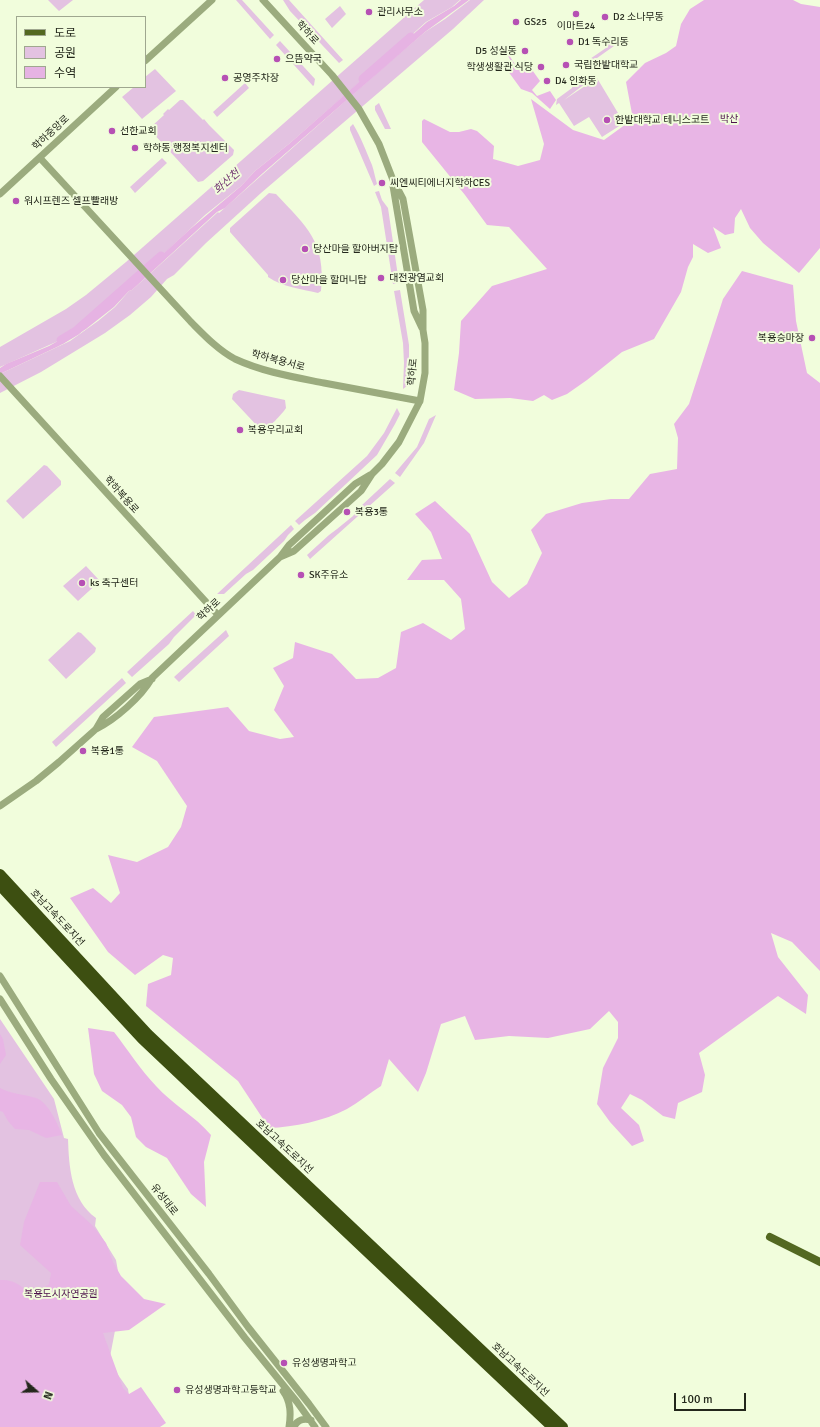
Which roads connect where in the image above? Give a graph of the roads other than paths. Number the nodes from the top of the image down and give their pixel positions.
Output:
1 (212, 0) edge
2 (264, 0) edge
3 (146, 59) edge
4 (115, 88) edge
5 (40, 158) junction
6 (0, 194) edge
7 (0, 376) edge
8 (420, 401) junction
9 (218, 615) junction
10 (0, 806) edge
11 (0, 874) edge
12 (0, 886) edge
13 (38, 921) junction
14 (46, 930) junction
15 (0, 976) edge
16 (0, 999) edge
17 (770, 1237) dead end
18 (820, 1262) edge
19 (272, 1371) junction
20 (309, 1404) junction
21 (308, 1424) edge
22 (293, 1426) edge
23 (315, 1427) edge
24 (322, 1427) edge
25 (326, 1427) edge
26 (552, 1427) edge
27 (563, 1427) edge

1 - 3 street
2 - 8 street, 학하로
4 - 5 street, 학하중앙로
5 - 6 street, 학하중앙로
5 - 8 street, 학하복용서로
7 - 9 street, 학하복용로
8 - 9 street, 학하로
9 - 10 street, 학하로
11 - 13 highway, 호남고속도로지선
12 - 13 highway, 호남고속도로지선
13 - 14 highway, 호남고속도로지선
14 - 26 highway, 호남고속도로지선
14 - 27 highway, 호남고속도로지선
15 - 20 street, 유성대로
16 - 19 street, 유성대로
17 - 18 main road
19 - 21 street, 유성대로
19 - 22 street
20 - 21 street
20 - 25 street, 유성대로
21 - 22 street
21 - 23 street, 유성대로
21 - 24 street

